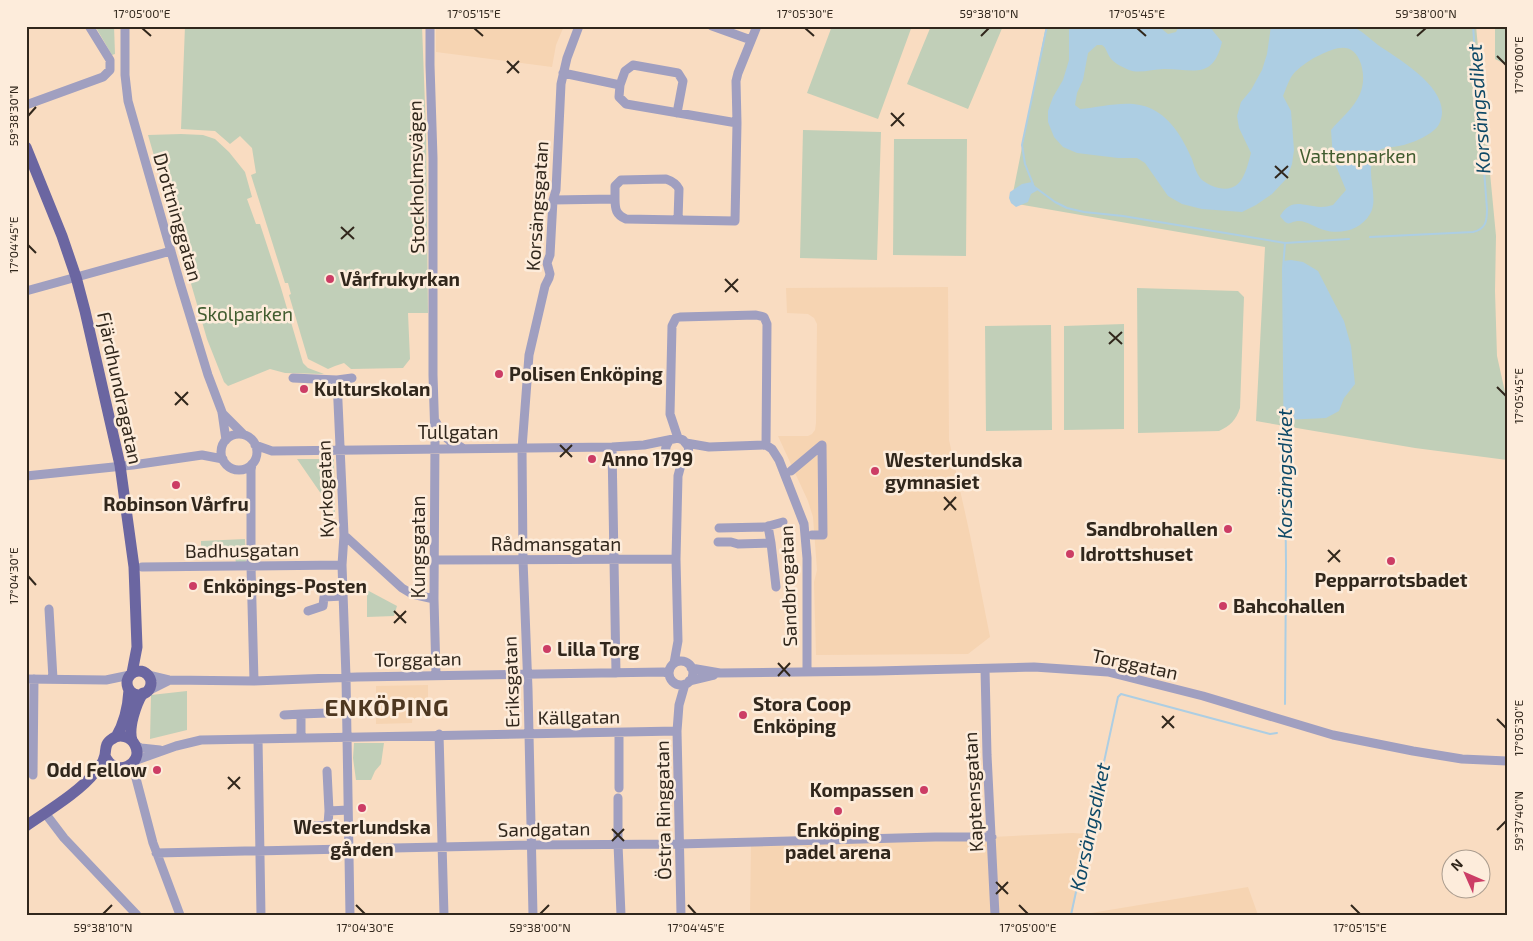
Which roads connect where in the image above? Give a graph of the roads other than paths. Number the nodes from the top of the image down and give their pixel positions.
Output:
1 (90, 26) edge
2 (125, 26) edge
3 (430, 26) edge
4 (579, 26) edge
5 (712, 26) edge
6 (757, 26) edge
7 (751, 40) junction
8 (563, 73) junction
9 (620, 85) junction
10 (26, 105) edge
11 (677, 112) junction
12 (737, 123) junction
13 (26, 147) edge
14 (615, 199) junction
15 (553, 200) junction
16 (678, 220) junction
17 (170, 251) junction
18 (76, 277) junction
19 (26, 291) edge
20 (292, 378) dead end
21 (352, 378) dead end
22 (337, 380) junction
23 (222, 412) junction
24 (434, 418) junction
25 (243, 434) junction
26 (669, 441) junction
27 (682, 441) junction
28 (224, 443) junction
29 (255, 445) junction
30 (644, 445) junction
31 (766, 446) junction
32 (612, 447) junction
33 (709, 447) junction
34 (435, 448) junction
35 (522, 448) junction
36 (466, 449) junction
37 (340, 450) junction
38 (272, 451) junction
39 (202, 455) junction
40 (667, 456) junction
41 (685, 458) junction
42 (223, 459) junction
43 (253, 462) junction
44 (120, 465) junction
45 (240, 469) junction
46 (791, 471) dead end
47 (26, 476) edge
48 (678, 476) junction
49 (252, 483) junction
50 (783, 522) dead end
51 (768, 526) junction
52 (719, 528) dead end
53 (344, 535) junction
54 (812, 535) dead end
55 (718, 542) dead end
56 (771, 543) junction
57 (676, 559) junction
58 (435, 560) junction
59 (523, 560) junction
60 (614, 560) junction
61 (342, 565) junction
62 (251, 566) junction
63 (142, 567) dead end
64 (776, 587) dead end
65 (343, 596) junction
66 (434, 599) junction
67 (49, 609) dead end
68 (308, 611) dead end
69 (678, 641) junction
70 (137, 647) junction
71 (674, 663) junction
72 (689, 666) junction
73 (985, 669) junction
74 (807, 672) junction
75 (616, 673) junction
76 (668, 673) junction
77 (131, 674) junction
78 (146, 674) junction
79 (528, 674) junction
80 (720, 674) junction
81 (436, 675) junction
82 (346, 677) junction
83 (30, 679) edge
84 (53, 679) junction
85 (106, 680) junction
86 (169, 680) junction
87 (254, 680) junction
88 (673, 682) junction
89 (687, 683) junction
90 (129, 689) junction
91 (145, 692) junction
92 (679, 705) junction
93 (301, 714) junction
94 (326, 714) dead end
95 (284, 715) dead end
96 (677, 731) junction
97 (619, 733) junction
98 (440, 734) junction
99 (529, 734) junction
100 (116, 737) junction
101 (347, 737) junction
102 (300, 738) junction
103 (258, 739) junction
104 (133, 743) junction
105 (165, 750) junction
106 (105, 756) junction
107 (1506, 761) edge
108 (126, 765) junction
109 (327, 771) dead end
110 (33, 775) dead end
111 (83, 784) junction
112 (619, 788) dead end
113 (618, 798) dead end
114 (348, 810) junction
115 (329, 811) junction
116 (45, 813) junction
117 (26, 826) edge
118 (309, 826) dead end
119 (992, 837) junction
120 (618, 844) junction
121 (679, 844) junction
122 (531, 845) junction
123 (442, 847) junction
124 (348, 850) junction
125 (259, 851) junction
126 (156, 853) junction
127 (442, 912) edge
128 (138, 915) edge
129 (180, 915) edge
130 (261, 915) edge
131 (350, 915) edge
132 (533, 915) edge
133 (621, 915) edge
134 (681, 915) edge
135 (995, 915) edge

1 - 10 street
2 - 17 street, Drottninggatan
3 - 24 street, Stockholmsvägen
4 - 8 street, Korsängsgatan
5 - 7 street
6 - 7 street
7 - 12 street
8 - 9 street
8 - 15 street, Korsängsgatan
9 - 11 street
9 - 11 street
11 - 12 street
12 - 16 street
13 - 18 main road, Fjärdhundragatan
14 - 15 street
14 - 16 street
14 - 16 street
15 - 35 street, Korsängsgatan
17 - 18 street
17 - 23 street, Drottninggatan
18 - 19 street
18 - 44 main road, Fjärdhundragatan
20 - 22 street
21 - 22 street
22 - 37 street, Kyrkogatan
23 - 25 street, Drottninggatan
23 - 28 street, Drottninggatan
24 - 34 street, Stockholmsvägen
24 - 36 street
25 - 28 street
25 - 29 street, Drottninggatan
26 - 27 street
26 - 30 street, Tullgatan
26 - 40 street
27 - 31 street
27 - 33 street
27 - 41 street
28 - 39 street
28 - 42 street, Drottninggatan
29 - 38 street, Tullgatan
29 - 43 street
30 - 32 street, Tullgatan
30 - 40 street, Tullgatan
31 - 33 street
31 - 74 street, Sandbrogatan
32 - 35 street, Tullgatan
32 - 60 street
33 - 41 street
34 - 36 street, Tullgatan
34 - 37 street, Tullgatan
34 - 58 street, Kungsgatan
35 - 36 street, Tullgatan
35 - 59 street, Eriksgatan
37 - 38 street, Tullgatan
37 - 53 street, Kyrkogatan
38 - 43 street, Tullgatan
39 - 42 street
39 - 44 street
40 - 41 street
40 - 48 street
41 - 48 street
42 - 45 street
43 - 45 street
43 - 49 street
44 - 47 street
44 - 70 main road, Fjärdhundragatan
45 - 49 street
46 - 54 street
48 - 57 street
49 - 62 street
50 - 51 street
51 - 52 street
51 - 56 street
53 - 61 street, Kyrkogatan
53 - 66 street
55 - 56 street
56 - 64 street
57 - 60 street, Rådmansgatan
57 - 69 street
58 - 59 street, Rådmansgatan
58 - 66 street, Kungsgatan
59 - 60 street, Rådmansgatan
59 - 79 street, Eriksgatan
60 - 75 street
61 - 62 street, Badhusgatan
61 - 65 street, Kyrkogatan
62 - 63 street, Badhusgatan
62 - 87 street
65 - 68 street
65 - 82 street, Kyrkogatan
66 - 81 street, Kungsgatan
67 - 84 street
69 - 71 street
69 - 72 street
70 - 77 main road, Fjärdhundragatan
70 - 78 main road, Fjärdhundragatan
71 - 72 street
71 - 76 street
72 - 80 street, Torggatan
72 - 89 street
73 - 74 street, Torggatan
73 - 107 street, Torggatan
73 - 119 street, Kaptensgatan
74 - 80 street, Torggatan
75 - 76 street, Torggatan
75 - 79 street, Torggatan
76 - 88 street
77 - 78 main road
77 - 85 street
77 - 90 main road
78 - 86 street, Torggatan
78 - 91 main road
79 - 81 street, Torggatan
79 - 99 street, Eriksgatan
80 - 89 street, Torggatan
81 - 82 street, Torggatan
82 - 87 street, Torggatan
82 - 101 street, Kyrkogatan
83 - 84 street
83 - 110 street
84 - 85 street
85 - 90 street
86 - 87 street, Torggatan
86 - 91 street, Torggatan
88 - 89 street
88 - 92 street, Östra Ringgatan
89 - 92 street, Östra Ringgatan
90 - 91 main road
90 - 100 main road
91 - 104 main road
92 - 96 street, Östra Ringgatan
93 - 94 street
93 - 95 street
93 - 102 street
96 - 97 street, Källgatan
96 - 121 street, Östra Ringgatan
97 - 99 street, Källgatan
97 - 112 street
98 - 99 street, Källgatan
98 - 101 street, Källgatan
98 - 123 street
99 - 122 street, Eriksgatan
100 - 104 main road
100 - 106 main road
101 - 102 street, Källgatan
101 - 114 street, Kyrkogatan
102 - 103 street, Källgatan
103 - 105 street, Källgatan
103 - 125 street
104 - 105 street, Källgatan
104 - 108 main road
105 - 108 street, Källgatan
106 - 108 main road
106 - 111 main road
108 - 111 main road
108 - 126 street
109 - 115 street
111 - 116 main road
113 - 120 street
114 - 115 street
114 - 124 street, Kyrkogatan
115 - 118 street
116 - 117 main road
116 - 128 street
119 - 121 street, Sandgatan
119 - 135 street, Kaptensgatan
120 - 121 street, Sandgatan
120 - 122 street, Sandgatan
120 - 133 street
121 - 134 street, Östra Ringgatan
122 - 123 street, Sandgatan
122 - 132 street, Eriksgatan
123 - 124 street, Sandgatan
123 - 127 street
124 - 125 street, Sandgatan
124 - 131 street, Kyrkogatan
125 - 126 street, Sandgatan
125 - 130 street
126 - 129 street

